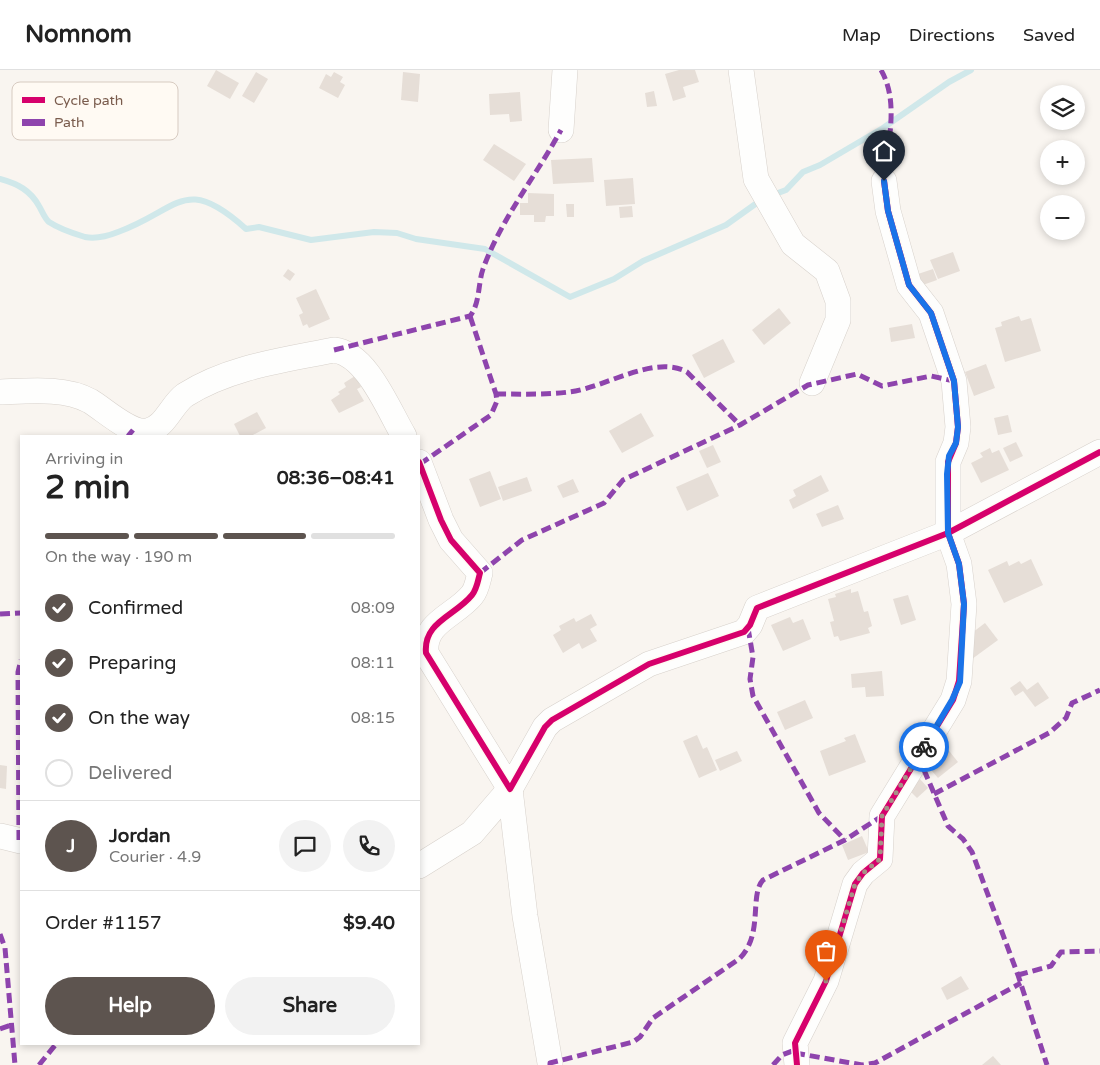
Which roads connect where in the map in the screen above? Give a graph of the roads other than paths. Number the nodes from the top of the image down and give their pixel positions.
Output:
1 (565, 70) edge
2 (741, 70) edge
3 (562, 130) dead end
4 (884, 181) dead end
5 (812, 383) dead end
6 (0, 392) edge
7 (403, 435) edge
8 (1100, 452) edge
9 (420, 465) edge
10 (948, 533) junction
11 (510, 789) junction
12 (0, 836) edge
13 (20, 841) edge
14 (420, 865) edge
15 (550, 1063) dead end
16 (797, 1065) edge

1 - 3 street
2 - 5 street
4 - 10 street
6 - 7 street
8 - 10 street
9 - 11 street
10 - 11 street
10 - 16 street
11 - 14 street
11 - 15 street
12 - 13 street

